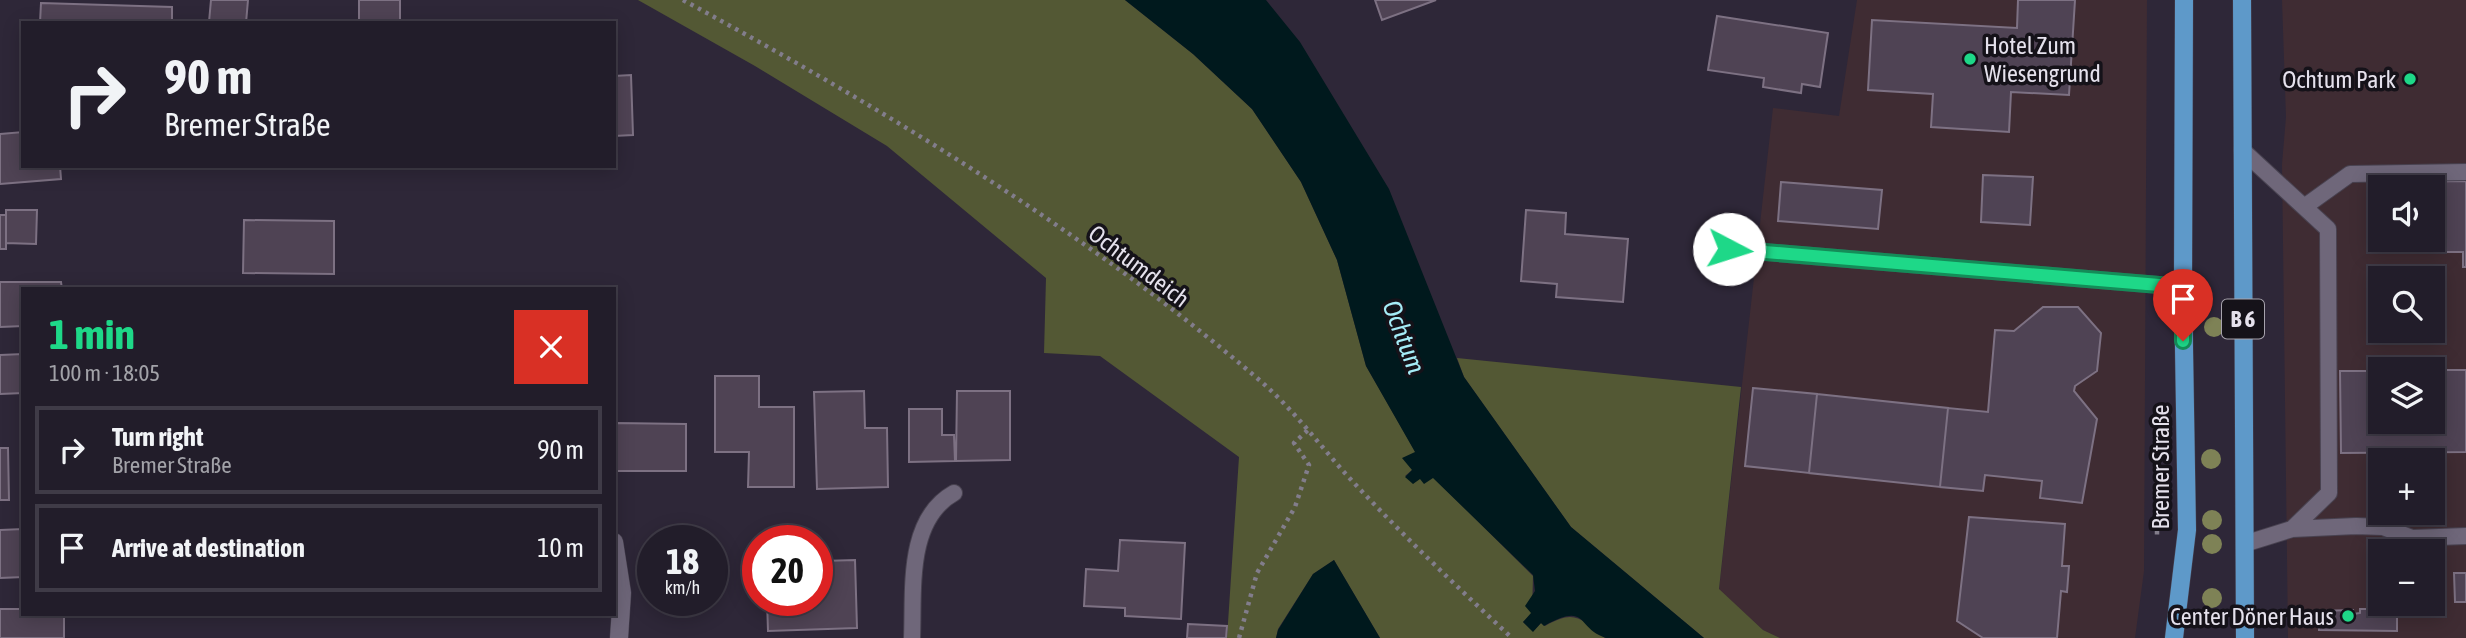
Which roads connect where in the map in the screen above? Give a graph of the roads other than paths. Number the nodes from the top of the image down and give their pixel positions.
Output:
1 (2184, 0) edge
2 (2242, 0) edge
3 (2242, 150) junction
4 (2466, 172) edge
5 (2304, 207) junction
6 (1729, 249) dead end
7 (2183, 287) junction
8 (954, 493) dead end
9 (2292, 529) junction
10 (2466, 536) edge
11 (2244, 544) junction
12 (616, 555) edge
13 (619, 638) edge
14 (912, 638) edge
15 (2174, 638) edge
16 (2245, 638) edge

1 - 7 main road, Bremer Straße
2 - 3 main road, B 6
3 - 5 lane
3 - 11 main road, B 6
4 - 5 lane
5 - 9 lane
6 - 7 lane
7 - 15 main road, Bremer Straße
8 - 14 lane
9 - 10 lane
9 - 11 lane
11 - 16 main road, B 6
12 - 13 street

